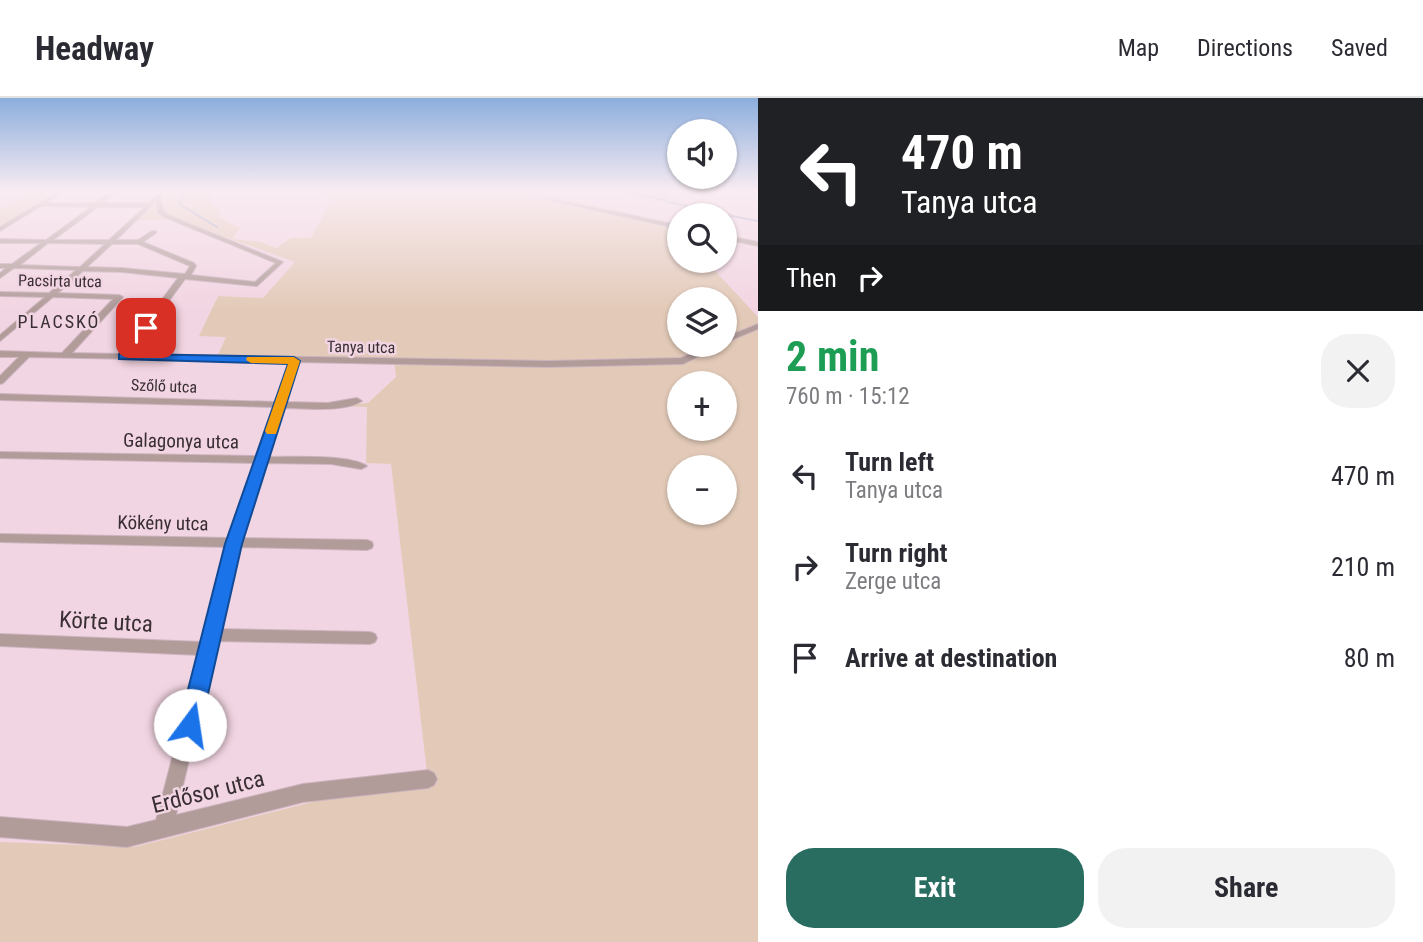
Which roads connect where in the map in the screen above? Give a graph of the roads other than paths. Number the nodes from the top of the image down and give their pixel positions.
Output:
1 (60, 231) edge
2 (122, 231) edge
3 (206, 231) edge
4 (154, 233) dead end
5 (737, 239) edge
6 (0, 241) edge
7 (46, 242) junction
8 (139, 242) junction
9 (110, 243) junction
10 (758, 243) edge
11 (0, 266) edge
12 (12, 267) junction
13 (82, 268) junction
14 (0, 276) edge
15 (185, 276) junction
16 (0, 294) edge
17 (51, 295) junction
18 (758, 326) edge
19 (737, 335) edge
20 (0, 339) edge
21 (0, 354) edge
22 (26, 355) junction
23 (64, 356) junction
24 (123, 357) junction
25 (693, 357) edge
26 (294, 361) junction
27 (0, 381) edge
28 (0, 397) edge
29 (357, 401) dead end
30 (280, 405) junction
31 (328, 406) junction
32 (345, 408) dead end
33 (0, 455) edge
34 (262, 460) junction
35 (360, 466) dead end
36 (0, 538) edge
37 (234, 544) junction
38 (366, 545) dead end
39 (370, 638) dead end
40 (0, 640) edge
41 (211, 640) junction
42 (428, 779) dead end
43 (0, 827) edge
44 (163, 829) junction

1 - 7 street
2 - 9 street
3 - 15 street
4 - 8 street
5 - 10 street
6 - 7 street
7 - 9 street
7 - 12 street
8 - 9 street
8 - 15 street
9 - 13 street
11 - 12 street
12 - 13 street
12 - 14 street
13 - 15 street
13 - 17 street
15 - 24 street
16 - 17 street, Pacsirta utca
17 - 20 street
17 - 23 street, Pacsirta utca
18 - 19 street
21 - 22 street, Tanya utca
22 - 23 street, Tanya utca
22 - 27 street
23 - 24 street, Tanya utca
24 - 26 street, Tanya utca
25 - 26 street, Tanya utca
26 - 30 street
28 - 30 street, Szőlő utca
29 - 31 street, Szőlő utca
30 - 31 street, Szőlő utca
30 - 34 street
31 - 32 street, Szőlő utca
33 - 34 street, Galagonya utca
34 - 35 street, Galagonya utca
34 - 37 street
36 - 37 street, Kökény utca
37 - 38 street, Kökény utca
37 - 41 street
39 - 41 street, Körte utca
40 - 41 street, Körte utca
41 - 44 street
42 - 44 street, Erdősor utca
43 - 44 street, Erdősor utca

